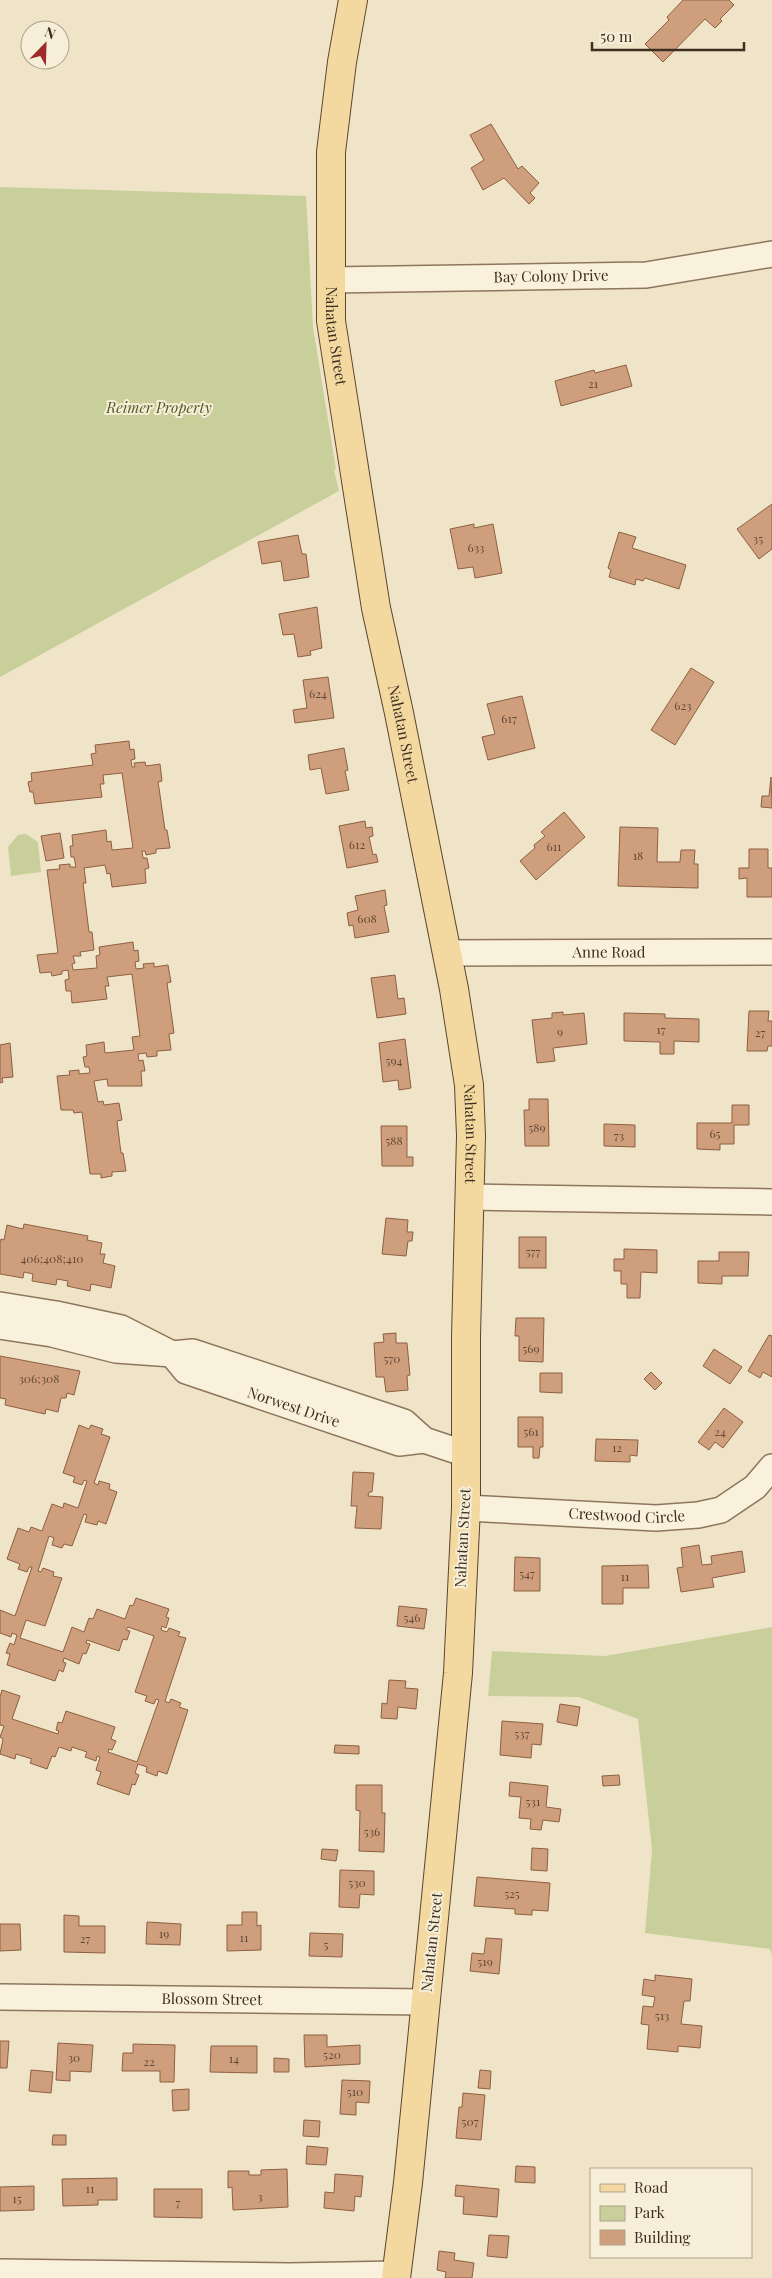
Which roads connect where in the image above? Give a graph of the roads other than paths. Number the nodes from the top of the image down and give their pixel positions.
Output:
1 (353, 0) edge
2 (772, 254) edge
3 (330, 280) junction
4 (772, 952) edge
5 (447, 953) junction
6 (470, 1197) junction
7 (772, 1202) edge
8 (0, 1305) edge
9 (0, 1326) edge
10 (172, 1354) junction
11 (466, 1454) junction
12 (772, 1467) edge
13 (466, 1508) junction
14 (0, 1997) edge
15 (426, 2002) junction
16 (0, 2272) edge
17 (396, 2276) edge

1 - 3 main road, Nahatan Street
2 - 3 street, Bay Colony Drive
3 - 5 main road, Nahatan Street
4 - 5 street, Anne Road
5 - 6 main road, Nahatan Street
6 - 7 street
6 - 11 main road, Nahatan Street
8 - 10 street, Norwest Drive
9 - 10 street
10 - 11 street, Norwest Drive
11 - 13 main road, Nahatan Street
12 - 13 street, Crestwood Circle
13 - 15 main road, Nahatan Street
14 - 15 street, Blossom Street
15 - 17 main road, Nahatan Street
16 - 17 street

